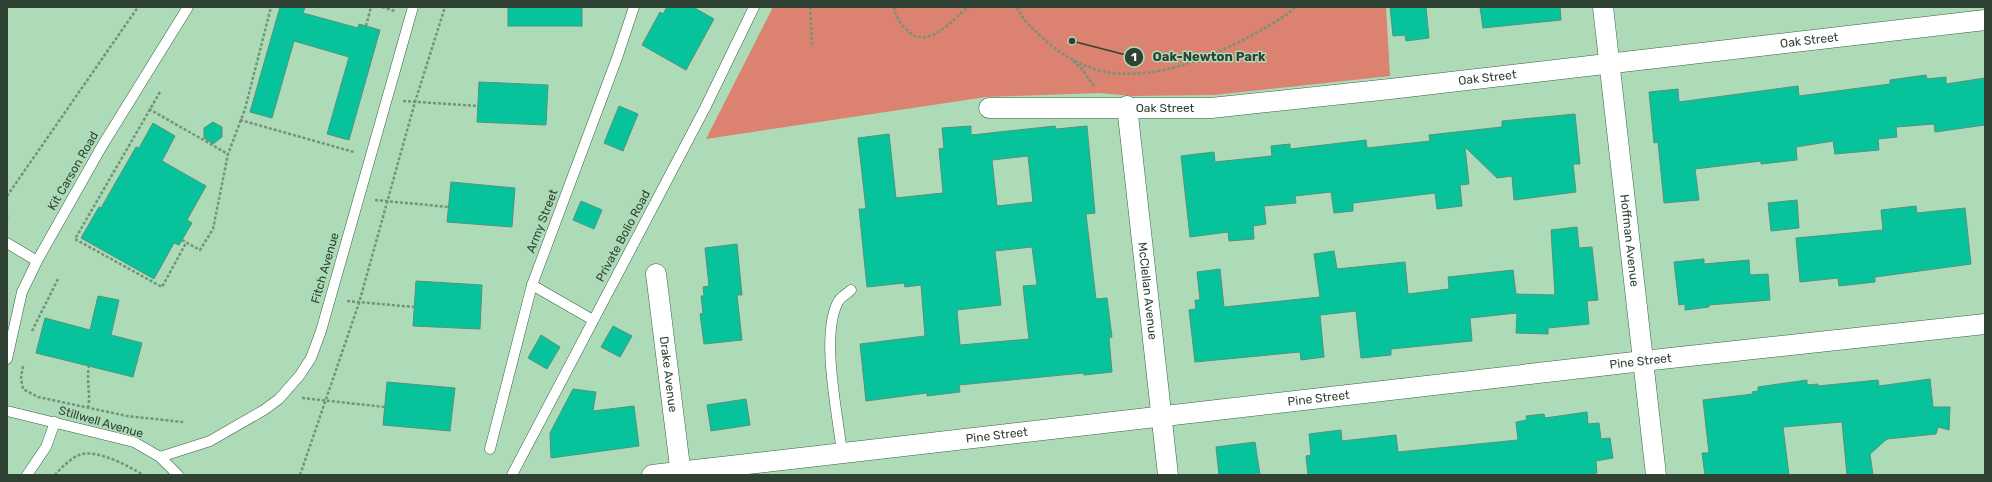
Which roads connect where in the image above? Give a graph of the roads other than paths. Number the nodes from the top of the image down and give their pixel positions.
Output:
1 (188, 7) edge
2 (413, 7) edge
3 (634, 7) edge
4 (754, 7) edge
5 (1603, 7) edge
6 (1985, 20) edge
7 (1609, 64) junction
8 (1127, 106) junction
9 (989, 108) dead end
10 (7, 243) edge
11 (37, 261) junction
12 (656, 274) dead end
13 (532, 285) junction
14 (851, 290) dead end
15 (593, 320) junction
16 (1985, 324) edge
17 (7, 359) edge
18 (1643, 361) junction
19 (7, 411) edge
20 (1162, 418) junction
21 (55, 422) junction
22 (490, 449) dead end
23 (842, 453) junction
24 (160, 457) junction
25 (680, 473) edge
26 (27, 475) edge
27 (178, 475) edge
28 (512, 475) edge
29 (652, 475) edge
30 (1168, 475) edge
31 (1656, 475) edge

1 - 11 lane, Kit Carson Road
2 - 24 lane, Fitch Avenue
3 - 13 lane, Army Street
4 - 15 lane, Private Bolio Road
5 - 7 street, Hoffman Avenue
6 - 7 street, Oak Street
7 - 8 street, Oak Street
7 - 18 street, Hoffman Avenue
8 - 9 street, Oak Street
8 - 20 street, McClellan Avenue
10 - 11 lane
11 - 17 lane, Kit Carson Road
12 - 25 street, Drake Avenue
13 - 15 lane
13 - 22 lane, Army Street
14 - 23 lane
15 - 28 lane, Private Bolio Road
16 - 18 street, Pine Street
18 - 20 street, Pine Street
18 - 31 street, Hoffman Avenue
19 - 21 lane, Stillwell Avenue
20 - 23 street, Pine Street
20 - 30 street, McClellan Avenue
21 - 24 lane, Stillwell Avenue
21 - 26 lane
23 - 25 street, Pine Street
24 - 27 lane, Stillwell Avenue
25 - 29 street, Pine Street

